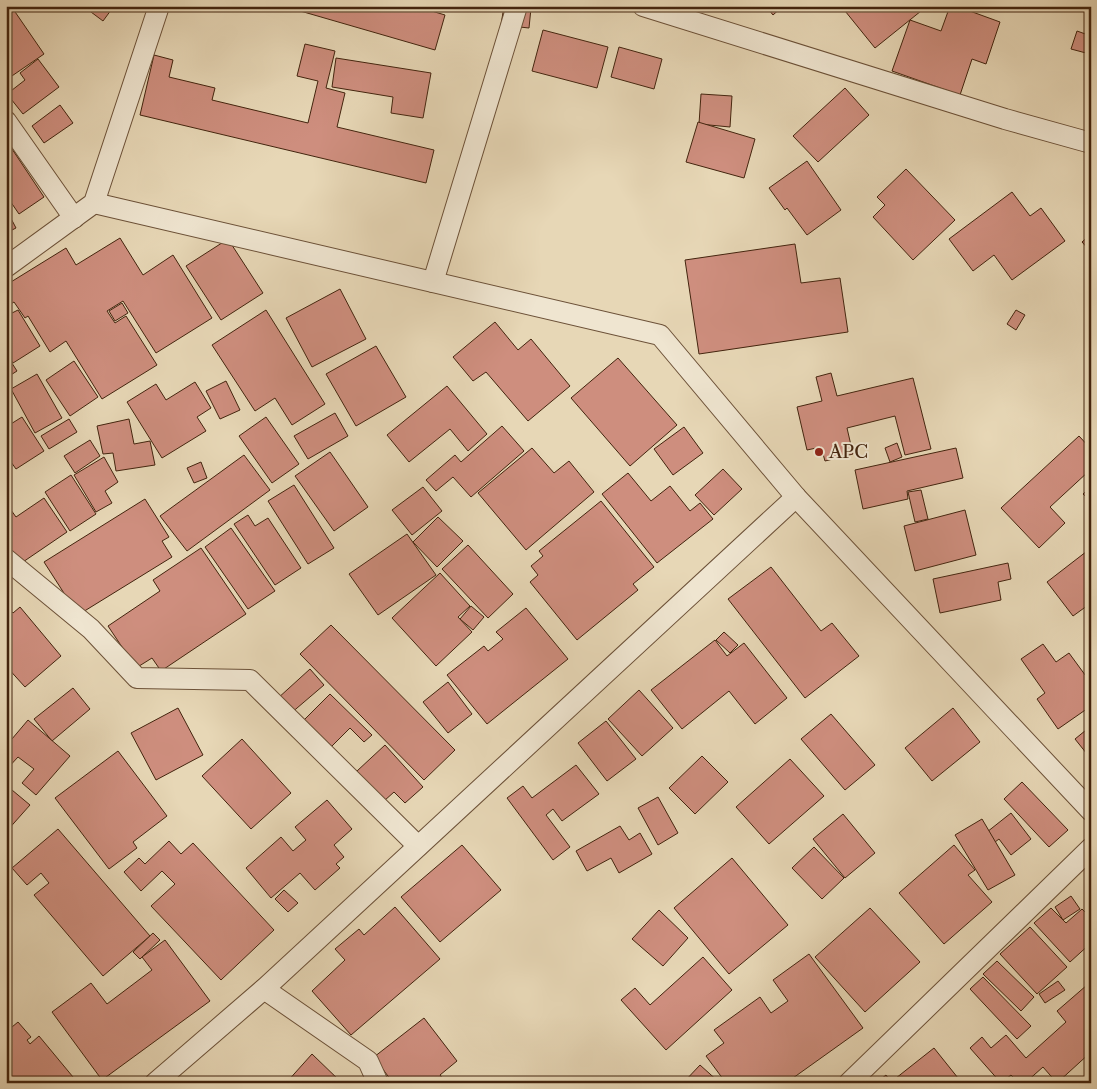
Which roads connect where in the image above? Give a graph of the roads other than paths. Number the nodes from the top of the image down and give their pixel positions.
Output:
1 (159, 6) edge
2 (517, 6) edge
3 (643, 6) edge
4 (6, 121) edge
5 (1091, 143) edge
6 (94, 203) junction
7 (74, 218) junction
8 (6, 267) edge
9 (433, 282) junction
10 (796, 497) junction
11 (6, 559) edge
12 (1091, 811) edge
13 (418, 846) junction
14 (1091, 848) edge
15 (264, 989) junction
16 (155, 1083) edge
17 (378, 1083) edge
18 (849, 1083) edge

1 - 6 street
2 - 9 street
3 - 5 street
4 - 7 street
6 - 7 street
6 - 9 street
7 - 8 street
9 - 10 street
10 - 12 street
10 - 13 street
11 - 13 street
13 - 15 street
14 - 18 street
15 - 16 street
15 - 17 street

